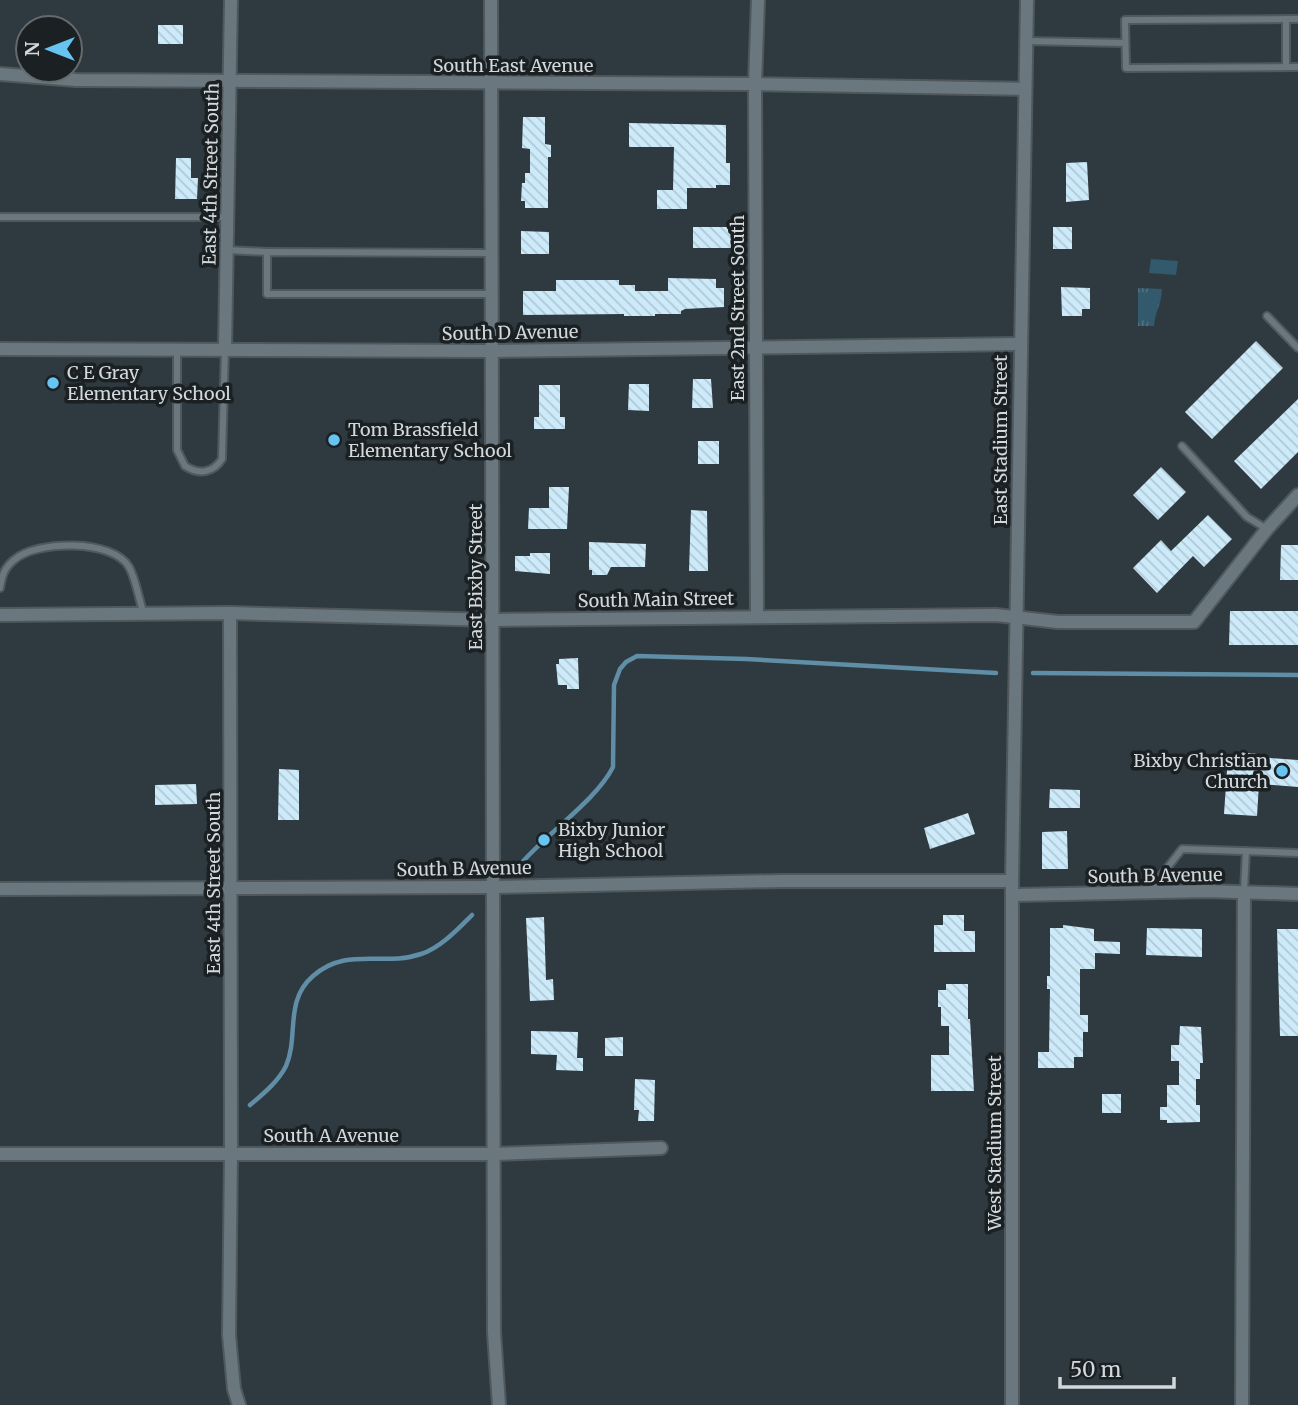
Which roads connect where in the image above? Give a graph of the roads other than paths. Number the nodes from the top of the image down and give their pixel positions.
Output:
1 (231, 0) edge
2 (491, 0) edge
3 (758, 0) edge
4 (1027, 0) edge
5 (1286, 19) junction
6 (1298, 19) edge
7 (1026, 41) junction
8 (1125, 43) junction
9 (1286, 67) junction
10 (1298, 67) edge
11 (0, 74) edge
12 (230, 81) junction
13 (491, 83) junction
14 (755, 84) junction
15 (1026, 89) junction
16 (0, 217) edge
17 (226, 217) junction
18 (227, 250) junction
19 (267, 252) junction
20 (492, 253) junction
21 (491, 294) junction
22 (1267, 316) dead end
23 (1020, 344) junction
24 (756, 347) junction
25 (1298, 348) edge
26 (0, 349) edge
27 (177, 349) junction
28 (225, 349) junction
29 (492, 351) junction
30 (1181, 446) dead end
31 (1297, 497) edge
32 (1267, 529) junction
33 (0, 588) edge
34 (230, 613) junction
35 (144, 614) junction
36 (0, 615) edge
37 (757, 616) junction
38 (1018, 618) junction
39 (494, 620) junction
40 (1246, 852) junction
41 (1298, 853) edge
42 (1012, 881) junction
43 (493, 887) junction
44 (231, 888) junction
45 (0, 889) edge
46 (1148, 892) junction
47 (1244, 893) junction
48 (1298, 894) edge
49 (1013, 895) junction
50 (661, 1148) dead end
51 (231, 1153) junction
52 (0, 1154) edge
53 (494, 1154) junction
54 (239, 1405) edge
55 (499, 1405) edge
56 (1012, 1405) edge
57 (1242, 1405) edge

1 - 12 street, East 4th Street South
2 - 13 street, East Bixby Street
3 - 14 street, East 2nd Street South
4 - 7 street, East Stadium Street
5 - 6 lane
5 - 8 lane
5 - 9 lane
7 - 8 lane
7 - 15 street, East Stadium Street
8 - 9 lane
9 - 10 lane
11 - 12 street, South East Avenue
12 - 13 street, South East Avenue
12 - 17 street, East 4th Street South
13 - 14 street, South East Avenue
13 - 20 street, East Bixby Street
14 - 15 street, South East Avenue
14 - 24 street, East 2nd Street South
15 - 23 street, East Stadium Street
16 - 17 lane
17 - 18 street, East 4th Street South
18 - 19 lane
18 - 28 street, East 4th Street South
19 - 20 lane
19 - 21 lane
20 - 21 street, East Bixby Street
21 - 29 street, East Bixby Street
22 - 25 lane
23 - 24 street, South D Avenue
23 - 38 street, East Stadium Street
24 - 29 street, South D Avenue
24 - 37 street, East 2nd Street South
26 - 27 street, South D Avenue
27 - 28 street, South D Avenue
27 - 28 lane
28 - 29 street, South D Avenue
29 - 39 street, East Bixby Street
30 - 32 lane
31 - 32 street
32 - 38 street, South Main Street
33 - 35 lane
34 - 35 street, South Main Street
34 - 39 street, South Main Street
34 - 44 street, East 4th Street South
35 - 36 street, South Main Street
37 - 38 street, South Main Street
37 - 39 street, South Main Street
38 - 42 street, East Stadium Street
39 - 43 street, East Bixby Street
40 - 41 lane
40 - 46 lane
40 - 47 lane
42 - 43 street, South B Avenue
42 - 49 street, West Stadium Street
43 - 44 street, South B Avenue
43 - 53 street, East Bixby Street
44 - 45 street, South B Avenue
44 - 51 street, East 4th Street South
46 - 47 street, South B Avenue
46 - 49 street, South B Avenue
47 - 48 street, South B Avenue
47 - 57 street
49 - 56 street, West Stadium Street
50 - 53 street, South A Avenue
51 - 52 street, South A Avenue
51 - 53 street, South A Avenue
51 - 54 street, East 4th Street South
53 - 55 street, East Bixby Street

